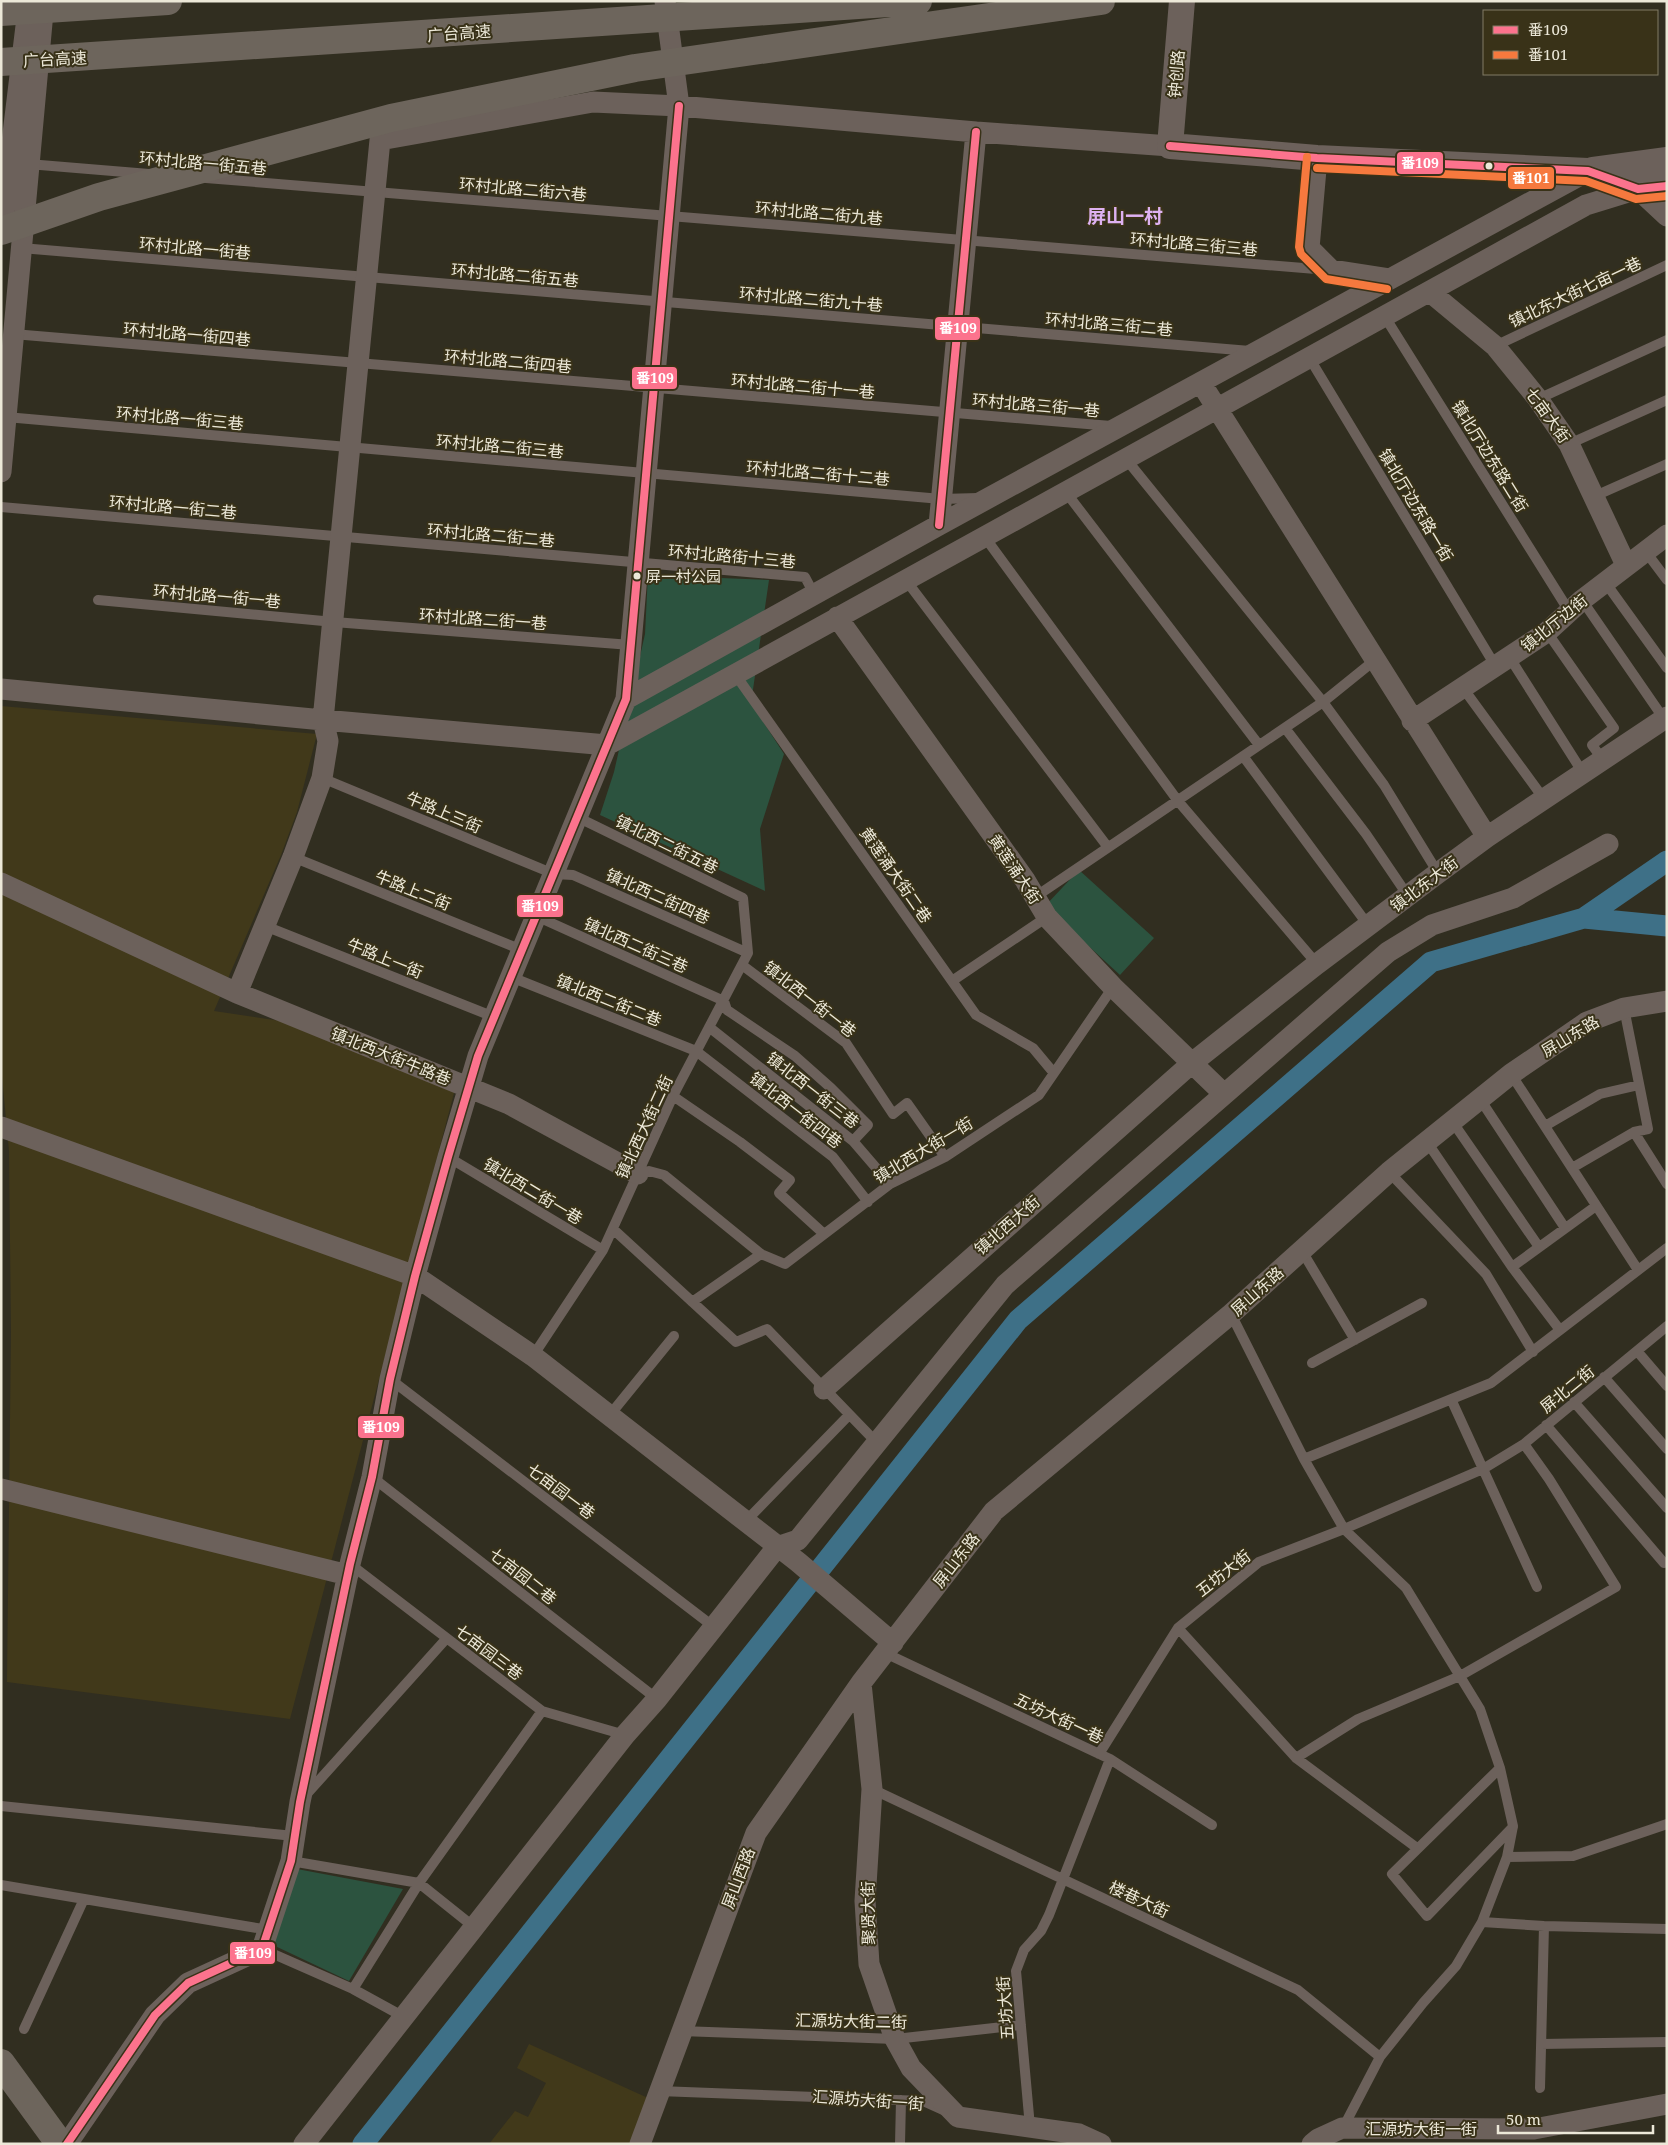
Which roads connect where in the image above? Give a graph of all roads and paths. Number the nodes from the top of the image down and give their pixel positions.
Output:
1 (29, 1) edge
2 (44, 1) edge
3 (168, 1) edge
4 (666, 1) edge
5 (918, 1) edge
6 (1101, 1) edge
7 (1182, 1) edge
8 (1, 12) edge
9 (169, 52) junction
10 (1, 62) edge
11 (1, 74) edge
12 (679, 106) junction
13 (976, 132) junction
14 (1170, 146) junction
15 (1318, 158) junction
16 (1667, 160) edge
17 (28, 164) junction
18 (1588, 171) junction
19 (1667, 186) edge
20 (1638, 189) junction
21 (375, 192) junction
22 (669, 216) junction
23 (1667, 216) edge
24 (8, 237) edge
25 (966, 240) junction
26 (1667, 265) edge
27 (1331, 270) junction
28 (367, 277) junction
29 (1389, 279) junction
30 (1430, 292) junction
31 (661, 302) junction
32 (1385, 317) junction
33 (958, 327) junction
34 (13, 334) junction
35 (1667, 340) edge
36 (1495, 346) junction
37 (1258, 352) junction
38 (1310, 359) junction
39 (359, 363) junction
40 (1201, 383) junction
41 (654, 388) junction
42 (1538, 399) junction
43 (1667, 400) edge
44 (1217, 410) junction
45 (949, 413) junction
46 (6, 417) junction
47 (1119, 427) junction
48 (1569, 444) junction
49 (351, 448) junction
50 (1126, 459) junction
51 (1667, 464) edge
52 (1, 472) edge
53 (646, 473) junction
54 (1066, 491) junction
55 (1595, 496) junction
56 (988, 498) junction
57 (941, 499) junction
58 (1, 507) edge
59 (939, 525) junction
60 (1667, 535) edge
61 (984, 536) junction
62 (342, 538) junction
63 (1646, 552) junction
64 (638, 563) junction
65 (1626, 566) junction
66 (905, 579) junction
67 (1667, 580) edge
68 (1605, 582) junction
69 (814, 594) junction
70 (98, 600) dead end
71 (1576, 606) junction
72 (837, 617) junction
73 (334, 622) junction
74 (1547, 632) junction
75 (631, 645) junction
76 (1375, 660) junction
77 (1503, 662) junction
78 (1667, 668) edge
79 (735, 674) junction
80 (1463, 688) junction
81 (1, 689) edge
82 (626, 699) junction
83 (1323, 702) junction
84 (1665, 718) edge
85 (323, 720) junction
86 (1412, 721) junction
87 (1285, 728) junction
88 (607, 745) junction
89 (1259, 745) junction
90 (1243, 756) junction
91 (1603, 760) junction
92 (1583, 773) junction
93 (322, 778) junction
94 (1544, 800) junction
95 (1178, 801) junction
96 (577, 818) junction
97 (1487, 837) junction
98 (1608, 844) dead end
99 (1107, 846) junction
100 (292, 857) junction
101 (1438, 873) junction
102 (554, 874) junction
103 (1, 883) edge
104 (1408, 896) junction
105 (1035, 897) junction
106 (536, 916) junction
107 (1047, 917) junction
108 (1368, 925) junction
109 (265, 926) junction
110 (522, 950) junction
111 (748, 953) junction
112 (1317, 964) junction
113 (742, 965) junction
114 (511, 977) junction
115 (952, 981) junction
116 (1113, 987) junction
117 (237, 994) junction
118 (724, 1001) junction
119 (1667, 1001) edge
120 (1624, 1008) junction
121 (494, 1017) junction
122 (709, 1027) junction
123 (696, 1051) junction
124 (1192, 1063) junction
125 (1053, 1072) junction
126 (1511, 1074) junction
127 (1639, 1085) junction
128 (469, 1087) junction
129 (1224, 1094) junction
130 (673, 1096) junction
131 (1480, 1099) junction
132 (1452, 1121) junction
133 (1, 1126) edge
134 (1545, 1126) junction
135 (1634, 1132) junction
136 (853, 1141) junction
137 (1427, 1142) junction
138 (448, 1157) junction
139 (945, 1157) junction
140 (1572, 1168) junction
141 (1389, 1172) junction
142 (638, 1174) junction
143 (890, 1184) junction
144 (1667, 1184) edge
145 (868, 1202) junction
146 (1596, 1206) junction
147 (1566, 1228) junction
148 (613, 1229) junction
149 (824, 1234) junction
150 (1539, 1247) junction
151 (1667, 1248) edge
152 (603, 1250) junction
153 (1302, 1251) junction
154 (761, 1254) junction
155 (1512, 1266) junction
156 (1638, 1270) junction
157 (415, 1276) junction
158 (692, 1302) junction
159 (1422, 1303) dead end
160 (1231, 1314) junction
161 (1666, 1328) edge
162 (1560, 1330) junction
163 (674, 1336) dead end
164 (1355, 1340) junction
165 (1637, 1351) junction
166 (1533, 1352) junction
167 (532, 1356) junction
168 (1312, 1363) dead end
169 (1604, 1377) junction
170 (390, 1379) junction
171 (1667, 1386) edge
172 (824, 1389) junction
173 (1451, 1400) junction
174 (1574, 1402) junction
175 (849, 1415) junction
176 (609, 1416) junction
177 (1546, 1425) junction
178 (877, 1443) junction
179 (1524, 1444) junction
180 (1667, 1449) edge
181 (1304, 1459) junction
182 (1483, 1469) junction
183 (372, 1477) junction
184 (1, 1490) edge
185 (1667, 1508) edge
186 (745, 1522) junction
187 (1344, 1529) junction
188 (777, 1547) junction
189 (1664, 1563) dead end
190 (349, 1570) junction
191 (1537, 1587) dead end
192 (714, 1627) junction
193 (1178, 1628) junction
194 (446, 1638) junction
195 (889, 1648) junction
196 (1460, 1676) junction
197 (861, 1683) junction
198 (657, 1699) junction
199 (542, 1711) junction
200 (625, 1735) junction
201 (1099, 1754) junction
202 (1110, 1758) junction
203 (1296, 1758) junction
204 (1500, 1768) junction
205 (872, 1789) junction
206 (300, 1802) junction
207 (1, 1806) edge
208 (1667, 1824) edge
209 (1212, 1825) dead end
210 (1513, 1826) junction
211 (294, 1836) junction
212 (1416, 1848) junction
213 (1508, 1857) junction
214 (291, 1861) junction
215 (1062, 1879) junction
216 (419, 1884) junction
217 (1, 1885) edge
218 (84, 1899) junction
219 (1482, 1922) junction
220 (1544, 1926) junction
221 (474, 1927) junction
222 (1667, 1928) edge
223 (266, 1939) junction
224 (353, 1989) junction
225 (404, 2017) junction
226 (1021, 2025) junction
227 (24, 2029) dead end
228 (680, 2031) junction
229 (895, 2039) junction
230 (1667, 2042) edge
231 (1541, 2044) junction
232 (1380, 2058) junction
233 (1, 2063) edge
234 (1540, 2088) dead end
235 (659, 2092) junction
236 (901, 2100) junction
237 (1667, 2104) edge
238 (958, 2117) junction
239 (1030, 2127) junction
240 (1342, 2128) junction
241 (1534, 2137) edge
242 (1064, 2138) edge
243 (60, 2144) edge
244 (67, 2144) edge
245 (304, 2144) edge
246 (640, 2144) edge
247 (900, 2144) edge
248 (1101, 2144) edge
249 (1312, 2144) edge

1 - 24 street
2 - 17 street
3 - 8 highway, bridge
4 - 12 street
5 - 9 highway, 广台高速, bridge
6 - 24 highway, bridge
7 - 14 street, 钟创路
9 - 10 highway, 广台高速, bridge
9 - 11 highway, bridge
12 - 13 street
12 - 21 street
12 - 22 street
13 - 14 street
13 - 25 street
14 - 15 street
15 - 18 street
15 - 27 street
16 - 18 street
17 - 21 lane, 环村北路一街五巷
17 - 24 street
18 - 20 street
18 - 29 street
19 - 20 street
20 - 23 street
20 - 30 street
21 - 22 lane, 环村北路二街六巷
21 - 28 street
22 - 25 lane, 环村北路二街九巷
22 - 31 street
24 - 28 lane, 环村北路一街巷
24 - 34 street
25 - 27 lane, 环村北路三街三巷
25 - 33 street
26 - 36 lane, 镇北东大街七亩一巷
27 - 29 street
28 - 31 lane, 环村北路二街五巷
28 - 39 street
29 - 37 street
30 - 32 street
30 - 36 street, 七亩大街
31 - 33 lane, 环村北路二街九十巷
31 - 41 street
32 - 38 street
32 - 71 lane, 镇北厅边东路二街
33 - 37 lane, 环村北路三街二巷
33 - 45 street
34 - 39 lane, 环村北路一街四巷
34 - 46 street
35 - 42 lane
36 - 42 street, 七亩大街
37 - 40 street
38 - 44 street
38 - 77 lane, 镇北厅边东路一街
39 - 41 lane, 环村北路二街四巷
39 - 49 street
40 - 44 street
40 - 47 street
41 - 45 lane, 环村北路二街十一巷
41 - 53 street
42 - 48 street, 七亩大街
43 - 48 lane
44 - 50 street
44 - 76 street
45 - 47 lane, 环村北路三街一巷
45 - 57 street
46 - 49 lane, 环村北路一街三巷
46 - 52 street
47 - 56 street
48 - 55 street, 七亩大街
49 - 53 lane, 环村北路二街三巷
49 - 62 street
50 - 54 street
50 - 83 lane
51 - 55 lane
53 - 57 lane, 环村北路二街十二巷
53 - 64 street
54 - 61 street
54 - 89 lane
55 - 65 street, 七亩大街
56 - 57 lane, 环村北路二街十二巷
56 - 59 street
57 - 59 street
58 - 62 lane, 环村北路一街二巷
59 - 69 street
60 - 63 street, 镇北厅边街
61 - 66 street
61 - 95 lane
62 - 64 lane, 环村北路二街二巷
62 - 73 street
63 - 65 street, 镇北厅边街
63 - 67 lane
64 - 69 lane, 环村北路街十三巷
64 - 75 street
65 - 68 street, 镇北厅边街
66 - 72 street
66 - 99 lane
68 - 71 street, 镇北厅边街
68 - 78 lane
69 - 82 street
70 - 73 lane, 环村北路一街一巷
71 - 74 street, 镇北厅边街
71 - 84 lane, 镇北厅边东路二街
72 - 79 street
72 - 105 street, 黄莲涌大街
73 - 75 lane, 环村北路二街一巷
73 - 85 street
74 - 77 street, 镇北厅边街
74 - 91 lane
75 - 82 street
76 - 83 lane
76 - 86 street
77 - 80 street, 镇北厅边街
77 - 92 lane, 镇北厅边东路一街
79 - 88 street
79 - 115 lane, 黄莲涌大街二巷
80 - 86 street, 镇北厅边街
80 - 94 lane
81 - 85 street
82 - 88 street
83 - 87 lane
83 - 101 lane
84 - 91 street, 镇北东大街
85 - 88 street
85 - 93 street
86 - 97 street
87 - 89 lane
87 - 104 lane
88 - 96 street
89 - 90 lane
90 - 95 lane
90 - 108 lane
91 - 92 street, 镇北东大街
92 - 94 street, 镇北东大街
93 - 100 street
93 - 102 lane, 牛路上三街
94 - 97 street, 镇北东大街
95 - 99 lane
95 - 112 lane
96 - 102 street
96 - 111 lane, 镇北西二街五巷
97 - 101 street, 镇北东大街
98 - 129 street
99 - 105 lane
100 - 109 street
100 - 110 lane, 牛路上二街
101 - 104 street, 镇北东大街
102 - 106 street
102 - 111 lane, 镇北西二街四巷
103 - 117 street, 镇北西大街牛路巷
104 - 108 street, 镇北东大街
105 - 107 street, 黄莲涌大街
106 - 110 street
106 - 118 lane, 镇北西二街三巷
107 - 115 lane
107 - 116 street, 黄莲涌大街
108 - 112 street, 镇北东大街
109 - 117 street
109 - 121 lane, 牛路上一街
110 - 114 street
111 - 113 lane, 镇北西大街二街
112 - 124 street, 镇北东大街
113 - 118 lane, 镇北西大街二街
113 - 139 lane, 镇北西一街一巷
114 - 121 street
114 - 123 lane, 镇北西二街二巷
115 - 125 lane, 黄莲涌大街二巷
116 - 124 street, 黄莲涌大街
116 - 125 lane, 镇北西大街一街
117 - 128 street, 镇北西大街牛路巷
118 - 122 lane, 镇北西大街二街
118 - 136 lane
119 - 120 street, 屏山东路
120 - 126 street, 屏山东路
120 - 127 lane
121 - 128 street
122 - 123 lane, 镇北西大街二街
122 - 136 lane, 镇北西一街三巷
123 - 130 lane, 镇北西大街二街
123 - 145 lane, 镇北西一街四巷
124 - 129 street, 黄莲涌大街
124 - 172 street, 镇北西大街
125 - 139 lane, 镇北西大街一街
126 - 131 street, 屏山东路
126 - 134 lane
127 - 134 lane
127 - 135 lane
128 - 138 street
128 - 142 street, 镇北西大街牛路巷
129 - 178 street
130 - 142 lane, 镇北西大街二街
130 - 149 lane
131 - 132 street, 屏山东路
131 - 147 lane
132 - 137 street, 屏山东路
132 - 150 lane
133 - 157 street
134 - 140 lane
135 - 140 lane
135 - 144 lane
136 - 143 lane, 镇北西一街三巷
137 - 141 street, 屏山东路
137 - 155 lane
138 - 152 lane, 镇北西二街一巷
138 - 157 street
139 - 143 lane, 镇北西大街一街
140 - 146 lane
141 - 153 street, 屏山东路
141 - 166 lane
142 - 148 lane, 镇北西大街二街
142 - 154 lane, 镇北西大街牛路巷
143 - 145 lane, 镇北西大街一街
145 - 149 lane, 镇北西大街一街
146 - 147 lane
146 - 156 lane
147 - 150 lane
148 - 152 lane, 镇北西大街二街
148 - 158 lane
149 - 154 lane, 镇北西大街一街
150 - 155 lane
151 - 156 lane
152 - 167 lane, 镇北西大街二街
153 - 160 street, 屏山东路
153 - 164 lane
154 - 158 lane
155 - 162 lane
156 - 162 lane
157 - 167 street
157 - 170 street
158 - 172 lane
159 - 164 lane
160 - 181 lane
160 - 195 street, 屏山东路
161 - 165 lane, 屏北二街
162 - 166 lane
163 - 176 lane
164 - 168 lane
165 - 169 lane, 屏北二街
165 - 171 lane
166 - 173 lane
167 - 176 street
169 - 174 lane, 屏北二街
169 - 180 lane
170 - 183 street
170 - 192 lane, 七亩园一巷
172 - 175 lane
173 - 181 lane
173 - 182 lane
174 - 177 lane, 屏北二街
174 - 185 lane
175 - 178 lane
175 - 186 lane
176 - 186 street
177 - 179 lane, 屏北二街
177 - 189 lane
178 - 188 street
179 - 182 lane, 屏北二街
179 - 196 lane
181 - 187 lane
182 - 187 lane, 五坊大街
182 - 191 lane
183 - 190 street
183 - 198 lane, 七亩园二巷
184 - 190 street
186 - 188 street
187 - 193 lane, 五坊大街
187 - 196 lane
188 - 192 street
188 - 195 street
190 - 194 lane, 七亩园三巷
190 - 206 street
192 - 198 street
193 - 201 lane, 五坊大街
193 - 203 lane
194 - 199 lane, 七亩园三巷
194 - 206 lane
195 - 197 street, 屏山西路
195 - 201 lane, 五坊大街一巷
196 - 203 lane
196 - 204 lane
197 - 205 street, 聚贤大街
197 - 228 street, 屏山西路
198 - 200 street
199 - 200 lane, 七亩园三巷
199 - 216 lane
200 - 221 street
201 - 202 lane, 五坊大街一巷
202 - 209 lane, 五坊大街一巷
202 - 215 lane, 五坊大街
203 - 212 lane
204 - 210 lane
204 - 212 lane
205 - 215 lane, 楼巷大街
205 - 229 street, 聚贤大街
206 - 211 street
207 - 211 lane
208 - 213 lane
210 - 212 lane
210 - 213 lane
211 - 214 street
213 - 219 lane
214 - 216 lane
214 - 223 street
215 - 226 lane, 五坊大街
215 - 232 lane, 楼巷大街
216 - 221 lane
216 - 224 lane
217 - 218 lane
218 - 223 lane
218 - 227 lane
219 - 220 lane
219 - 232 lane
220 - 222 lane
220 - 231 lane
221 - 225 street
223 - 224 lane
223 - 244 street
224 - 225 lane
225 - 245 street
226 - 229 lane, 汇源坊大街二街
226 - 239 lane, 五坊大街
228 - 229 lane, 汇源坊大街二街
228 - 235 street, 屏山西路
229 - 238 street, 聚贤大街
230 - 231 lane
231 - 234 lane
232 - 240 lane
233 - 243 highway
235 - 236 lane, 汇源坊大街一街
235 - 246 street, 屏山西路
236 - 238 lane, 汇源坊大街一街
236 - 247 lane
237 - 241 street, 汇源坊大街一街
238 - 239 street, 汇源坊大街一街
239 - 242 street, 汇源坊大街一街
240 - 241 street, 汇源坊大街一街
240 - 249 street, 汇源坊大街一街
242 - 248 street, 汇源坊大街一街

